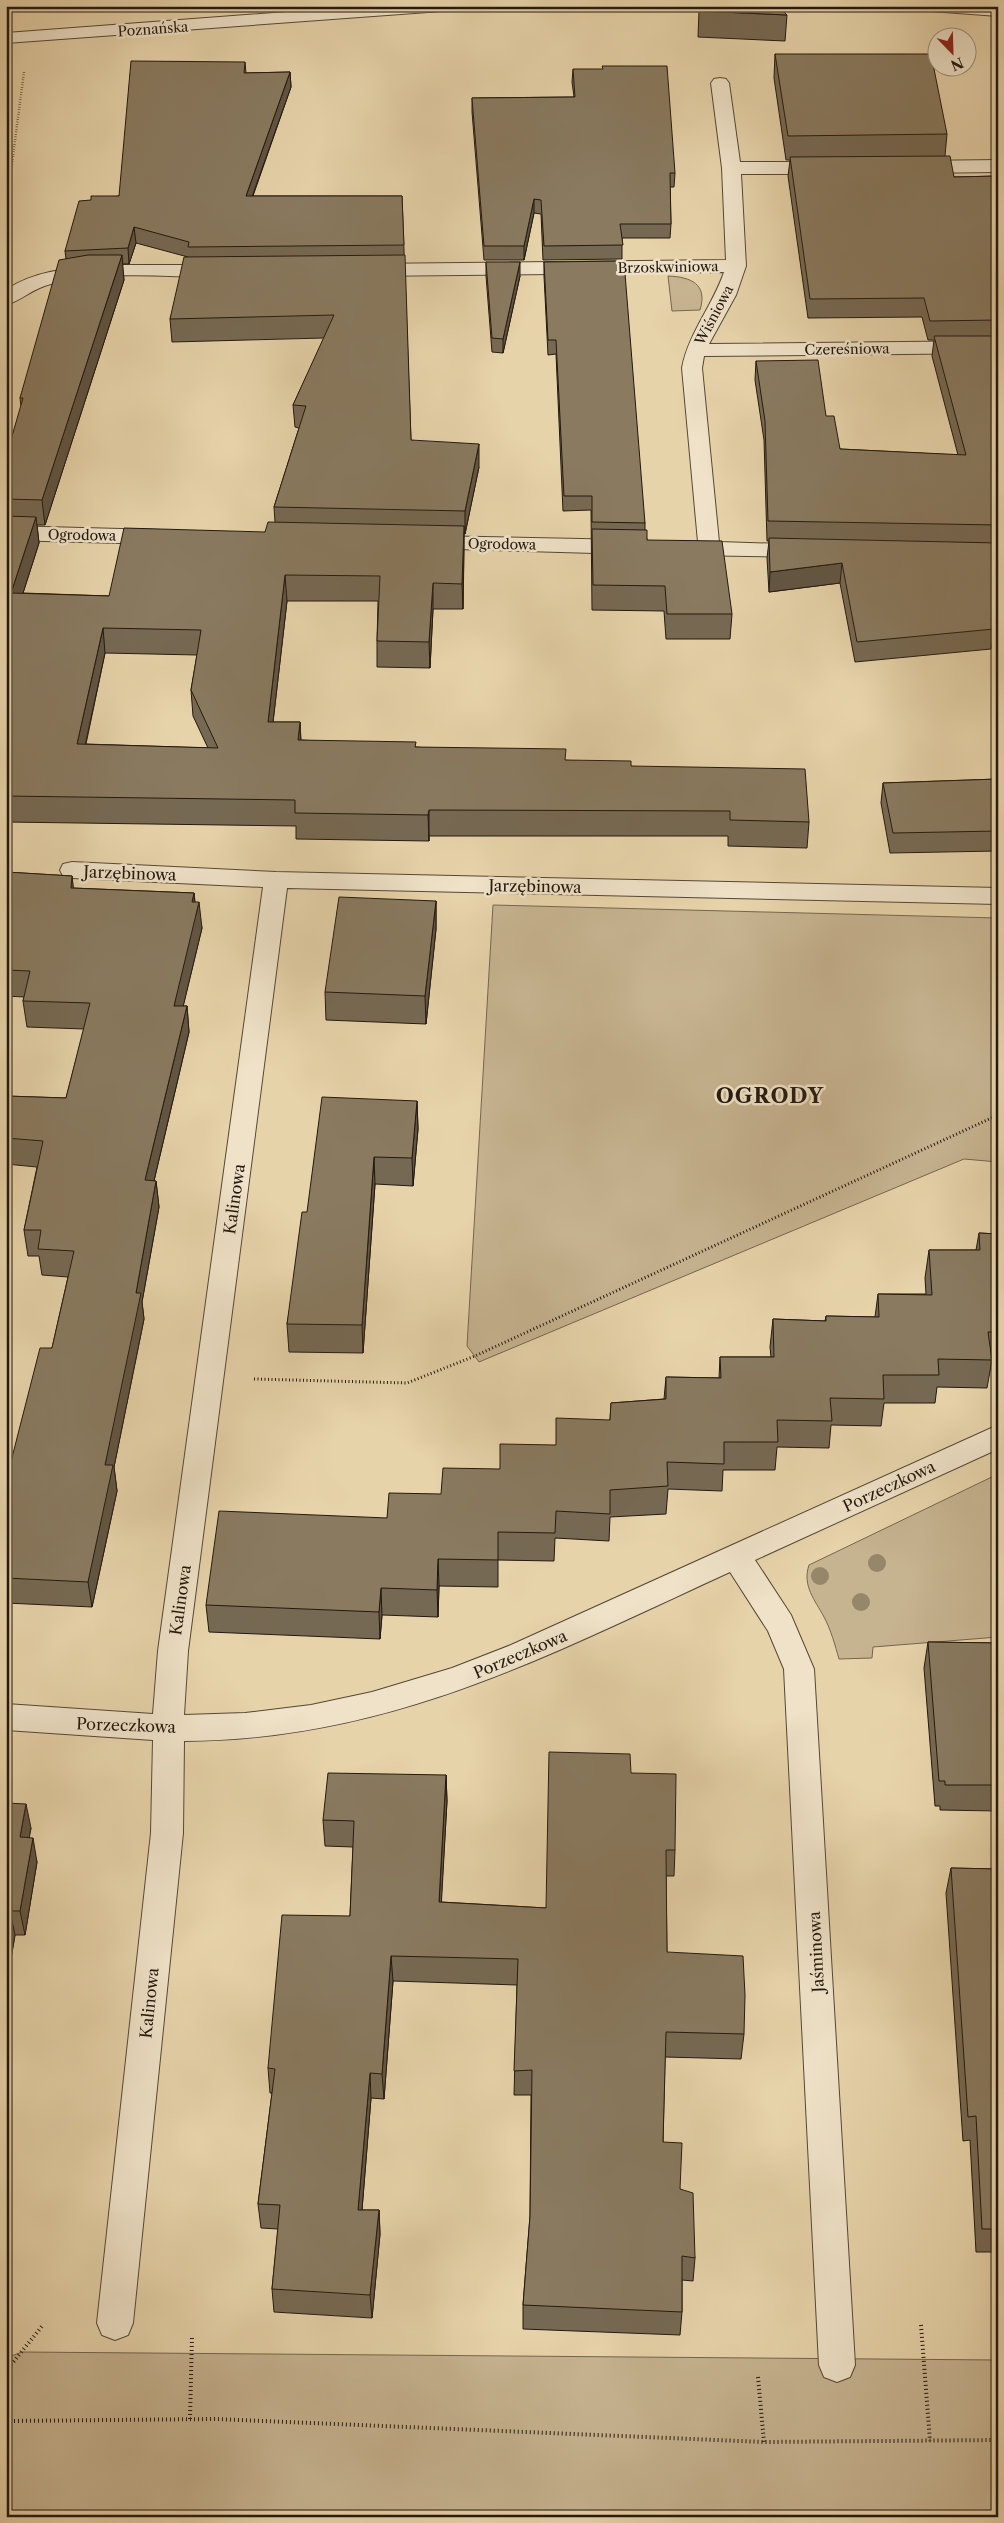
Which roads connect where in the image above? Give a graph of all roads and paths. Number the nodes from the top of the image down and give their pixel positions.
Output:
1 (442, 6) edge
2 (930, 6) edge
3 (998, 10) edge
4 (10, 38) edge
5 (24, 68) dead end
6 (720, 83) dead end
7 (998, 166) edge
8 (899, 167) edge
9 (732, 168) junction
10 (850, 168) edge
11 (6, 209) edge
12 (736, 266) junction
13 (348, 270) edge
14 (239, 271) edge
15 (6, 298) edge
16 (998, 347) edge
17 (695, 350) junction
18 (6, 533) edge
19 (180, 537) edge
20 (404, 542) edge
21 (709, 548) junction
22 (828, 551) edge
23 (72, 870) dead end
24 (276, 880) junction
25 (998, 896) edge
26 (998, 1115) edge
27 (210, 1377) junction
28 (998, 1436) edge
29 (736, 1556) junction
30 (6, 1717) edge
31 (168, 1727) junction
32 (115, 2324) dead end
33 (43, 2325) dead end
34 (920, 2325) dead end
35 (192, 2336) dead end
36 (837, 2365) dead end
37 (6, 2371) edge
38 (758, 2377) dead end
39 (190, 2419) junction
40 (6, 2421) edge
41 (998, 2440) edge
42 (930, 2441) junction
43 (764, 2442) junction

1 - 4 street, Poznańska
2 - 3 street
5 - 11 path
6 - 9 street, Wiśniowa
7 - 8 street
9 - 10 street
9 - 12 street, Wiśniowa
12 - 13 street, Brzoskwiniowa
12 - 17 street, Wiśniowa
14 - 15 street
16 - 17 street, Czereśniowa
17 - 21 street, Wiśniowa
18 - 19 street, Ogrodowa
20 - 21 street, Ogrodowa
21 - 22 street, Ogrodowa
23 - 24 street, Jarzębinowa
24 - 25 street, Jarzębinowa
24 - 27 street, Kalinowa
26 - 27 path
27 - 31 street, Kalinowa
28 - 29 street, Porzeczkowa
29 - 31 street, Porzeczkowa
29 - 36 street, Jaśminowa
30 - 31 street, Porzeczkowa
31 - 32 street, Kalinowa
33 - 37 path
34 - 42 path
35 - 39 path
38 - 43 path
39 - 40 path
39 - 43 path
41 - 42 path
42 - 43 path

